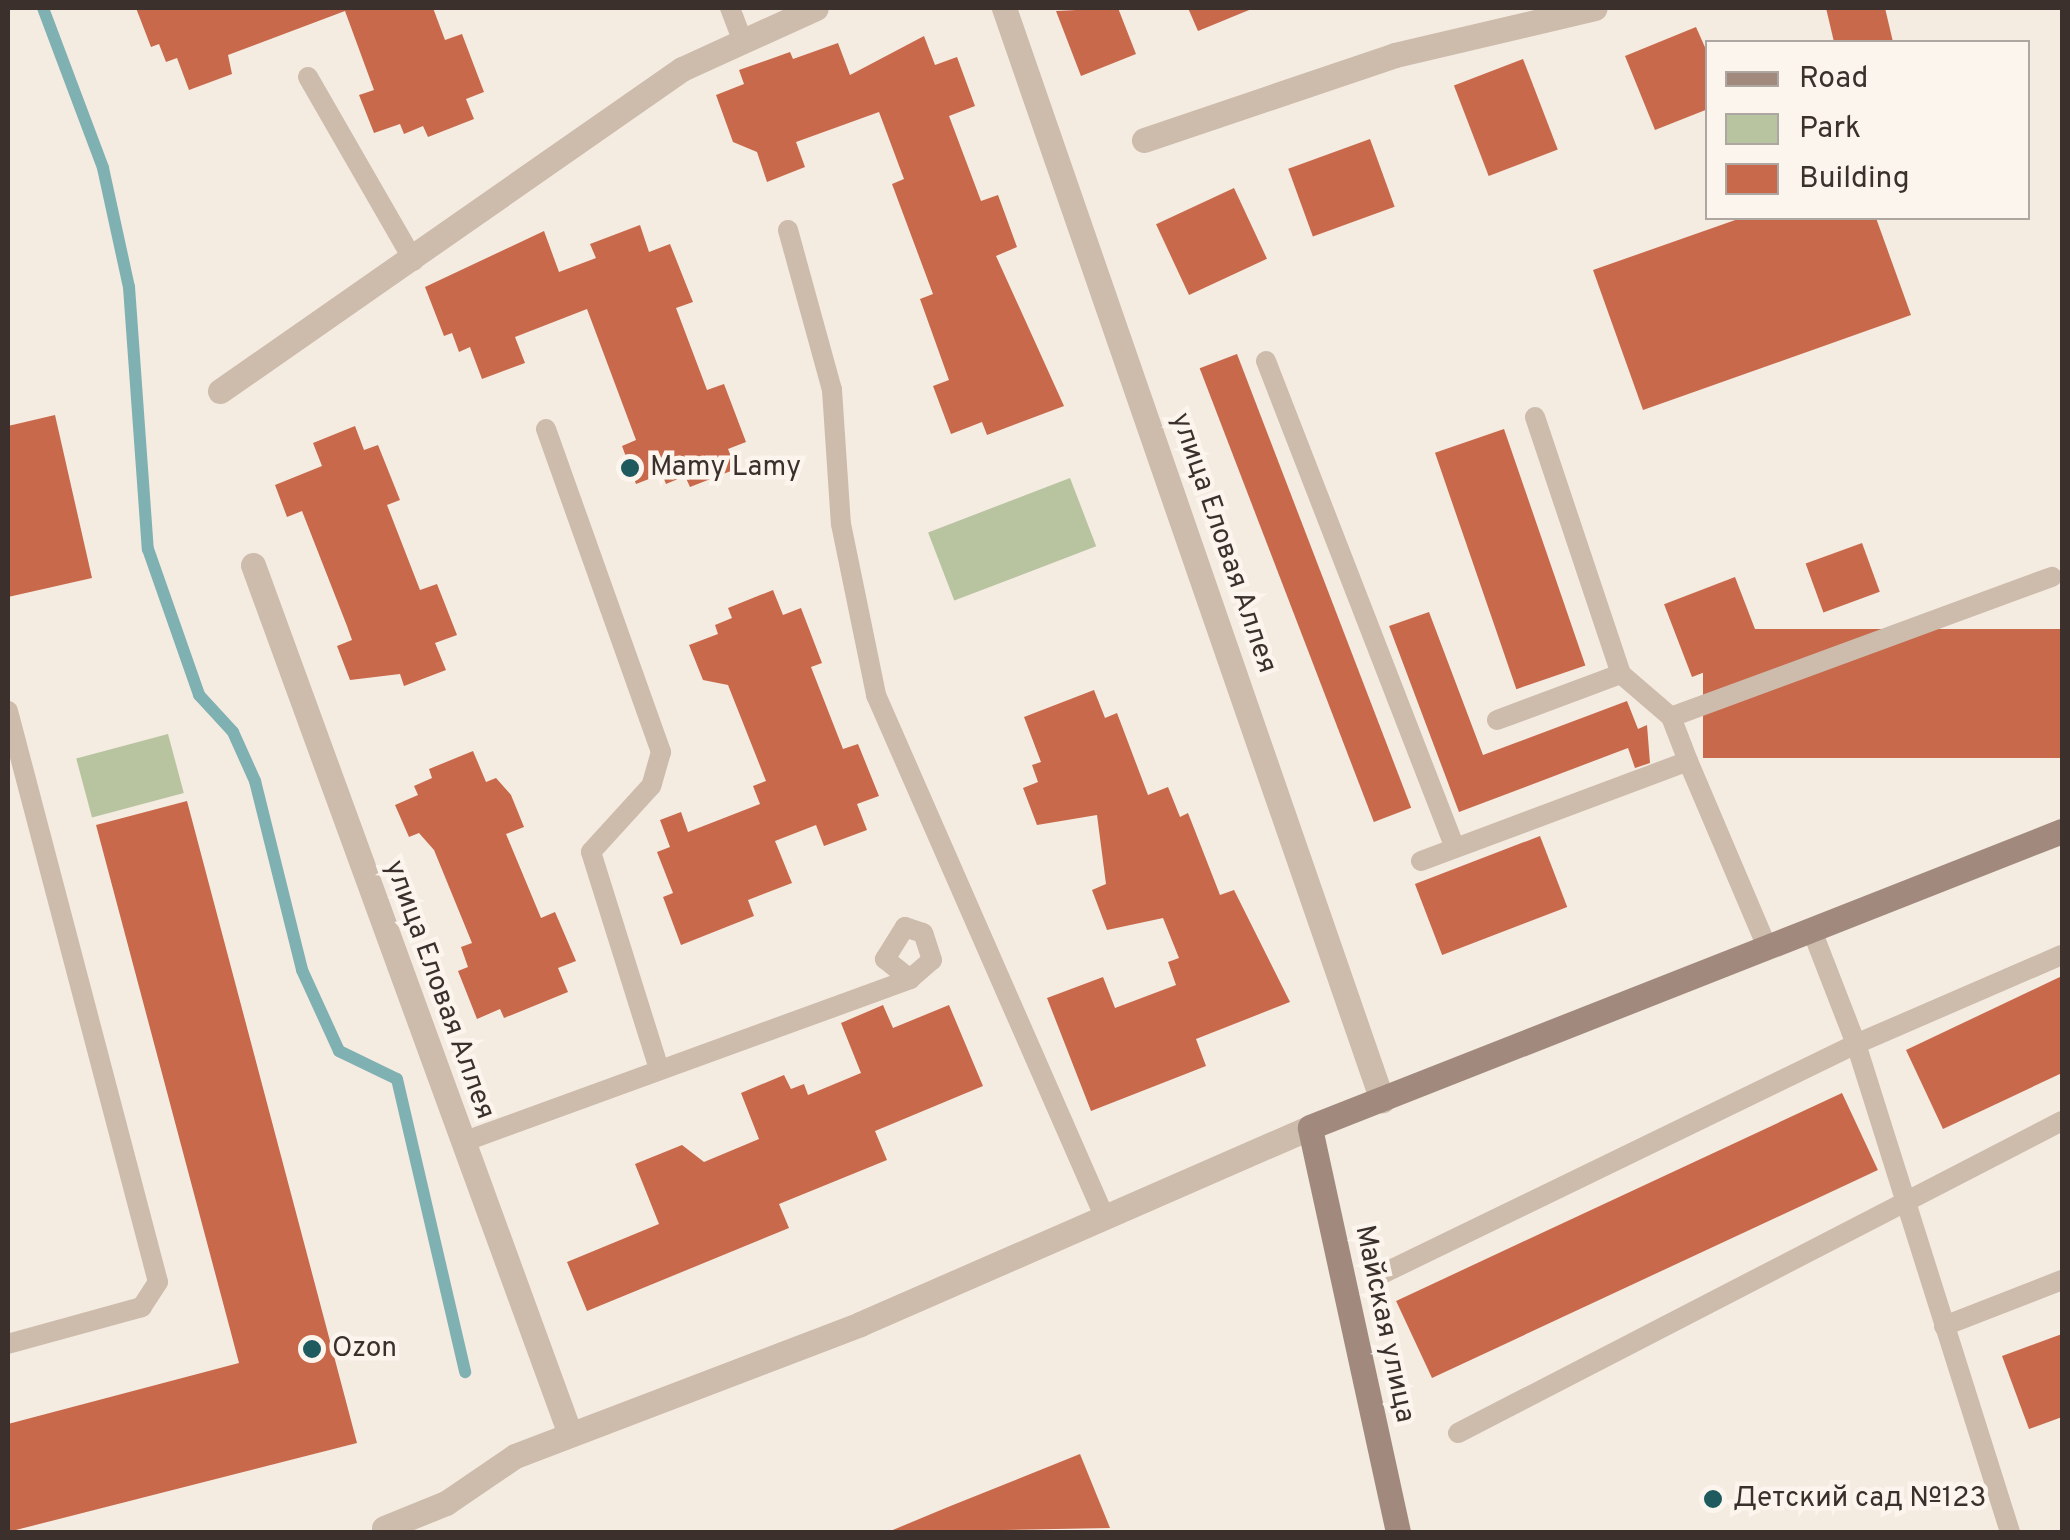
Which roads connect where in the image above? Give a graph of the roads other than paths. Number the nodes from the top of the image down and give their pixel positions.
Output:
1 (730, 8) edge
2 (816, 8) edge
3 (1004, 8) edge
4 (1596, 8) edge
5 (741, 36) junction
6 (308, 77) dead end
7 (1144, 140) dead end
8 (788, 230) dead end
9 (414, 261) junction
10 (1266, 362) dead end
11 (220, 391) dead end
12 (1535, 417) dead end
13 (546, 429) dead end
14 (253, 564) dead end
15 (2052, 577) dead end
16 (1621, 674) junction
17 (8, 711) edge
18 (1671, 717) junction
19 (1497, 720) dead end
20 (1688, 761) junction
21 (16, 776) edge
22 (2062, 831) edge
23 (1456, 848) junction
24 (1421, 861) dead end
25 (1812, 928) junction
26 (1767, 948) junction
27 (2062, 955) edge
28 (910, 979) dead end
29 (1856, 1044) junction
30 (659, 1069) junction
31 (1382, 1100) junction
32 (2062, 1122) edge
33 (1310, 1128) junction
34 (463, 1142) junction
35 (1905, 1197) junction
36 (1104, 1216) junction
37 (1384, 1273) dead end
38 (2062, 1280) edge
39 (1944, 1326) junction
40 (8, 1344) edge
41 (1458, 1432) dead end
42 (570, 1434) junction
43 (384, 1528) dead end
44 (1398, 1532) edge
45 (2010, 1532) edge

1 - 5 lane
2 - 5 street
3 - 31 street, улица Еловая Аллея
4 - 7 street
5 - 9 street
6 - 9 lane
8 - 36 lane
9 - 11 street
10 - 23 lane
12 - 16 lane
13 - 30 lane
14 - 34 street, улица Еловая Аллея
15 - 18 lane
16 - 18 lane
16 - 19 lane
17 - 21 lane
18 - 20 lane
20 - 23 lane
20 - 26 lane
21 - 40 lane
22 - 25 street
23 - 24 lane
25 - 26 street
25 - 29 lane
26 - 31 street
27 - 29 lane
28 - 30 lane
29 - 35 lane
29 - 37 lane
30 - 34 lane
31 - 33 street
32 - 35 lane
33 - 36 street
33 - 44 street, Майская улица
34 - 42 street, улица Еловая Аллея
35 - 39 lane
35 - 41 lane
36 - 42 street
38 - 39 lane
39 - 45 lane
42 - 43 street

